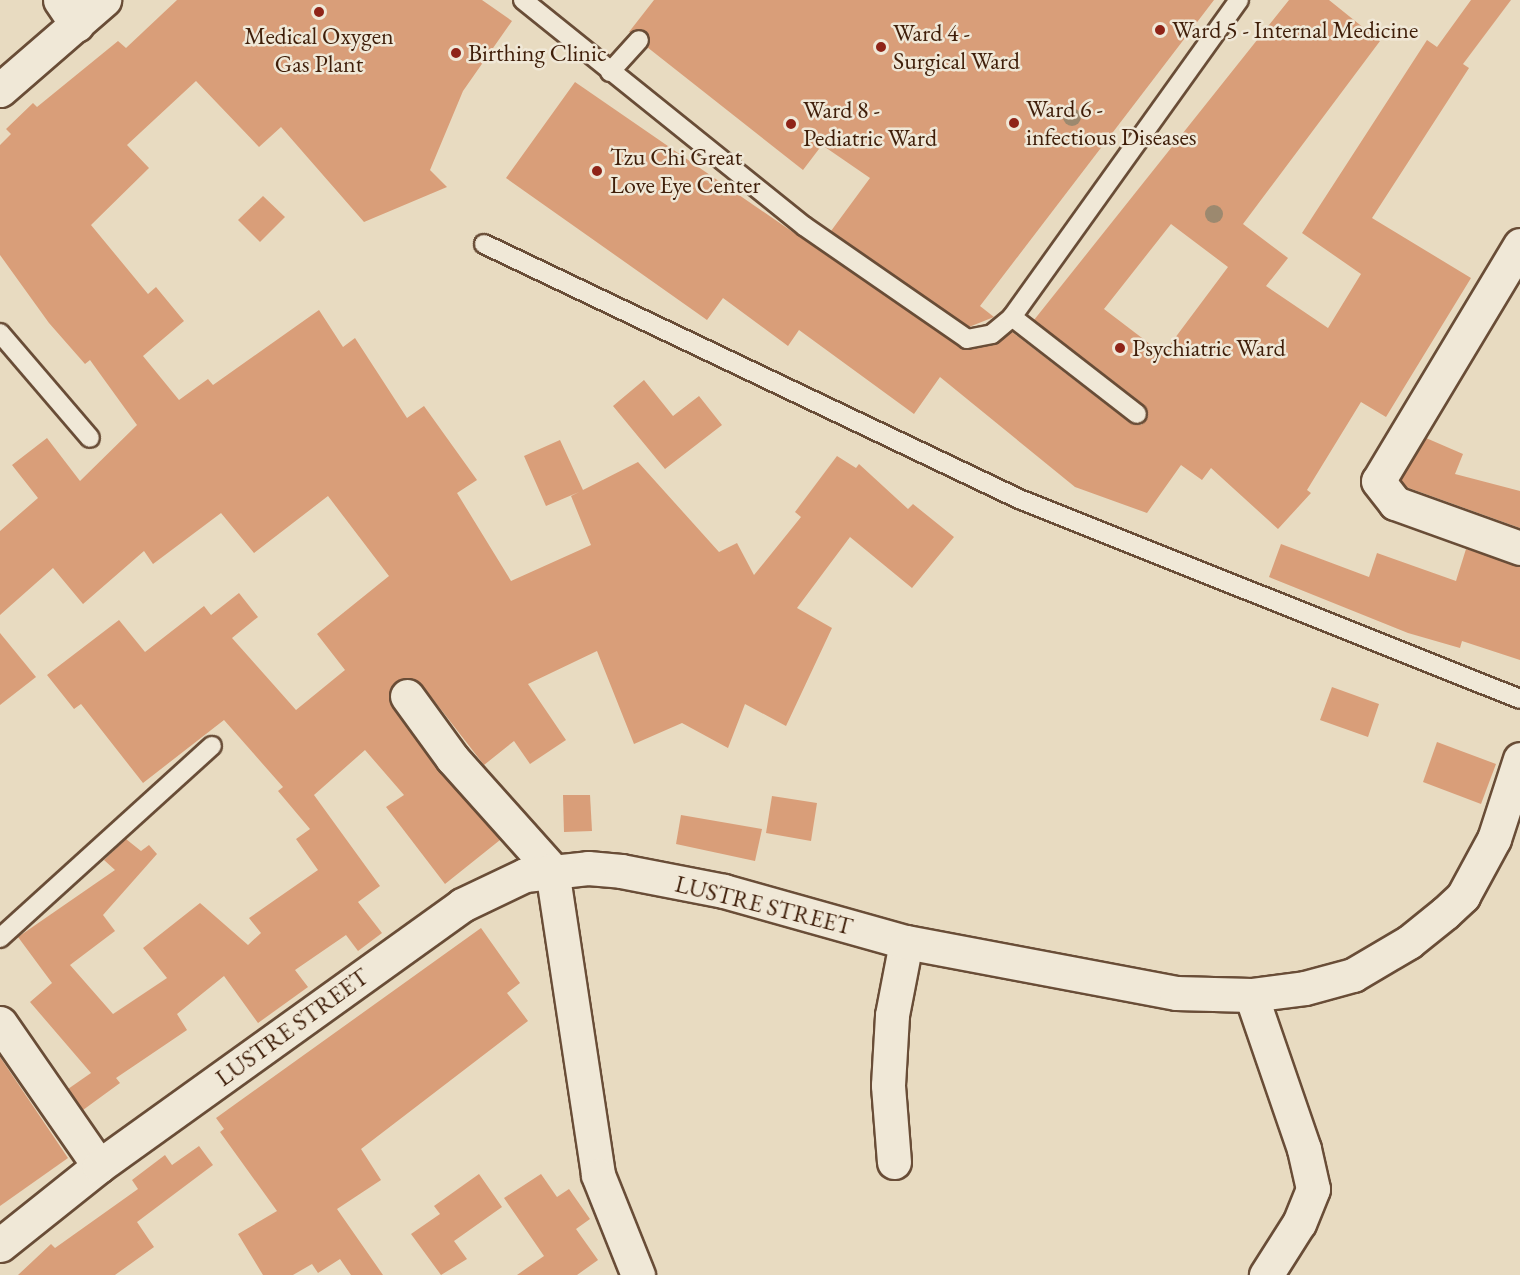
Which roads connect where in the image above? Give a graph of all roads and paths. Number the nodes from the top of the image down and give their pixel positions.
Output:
1 (104, 0) edge
2 (523, 0) edge
3 (1239, 0) edge
4 (69, 12) edge
5 (639, 40) dead end
6 (610, 72) junction
7 (0, 90) edge
8 (484, 244) dead end
9 (1520, 245) edge
10 (1012, 317) junction
11 (0, 333) edge
12 (1137, 414) dead end
13 (90, 438) dead end
14 (1520, 548) edge
15 (407, 696) dead end
16 (1520, 699) edge
17 (212, 746) dead end
18 (1520, 759) edge
19 (552, 870) junction
20 (0, 938) edge
21 (906, 942) junction
22 (1251, 995) junction
23 (0, 1023) edge
24 (894, 1162) dead end
25 (99, 1166) junction
26 (0, 1245) edge
27 (1278, 1271) edge
28 (638, 1275) edge

1 - 4 street
2 - 6 lane
3 - 10 lane
4 - 7 street
5 - 6 lane
6 - 10 lane
8 - 16 lane
9 - 14 street
10 - 12 lane
11 - 13 lane
15 - 19 street
17 - 20 lane
18 - 22 street, LUSTRE STREET
19 - 21 street, LUSTRE STREET
19 - 25 street, LUSTRE STREET
19 - 28 street
21 - 22 street, LUSTRE STREET
21 - 24 street
22 - 27 street
23 - 25 street
25 - 26 street, LUSTRE STREET

